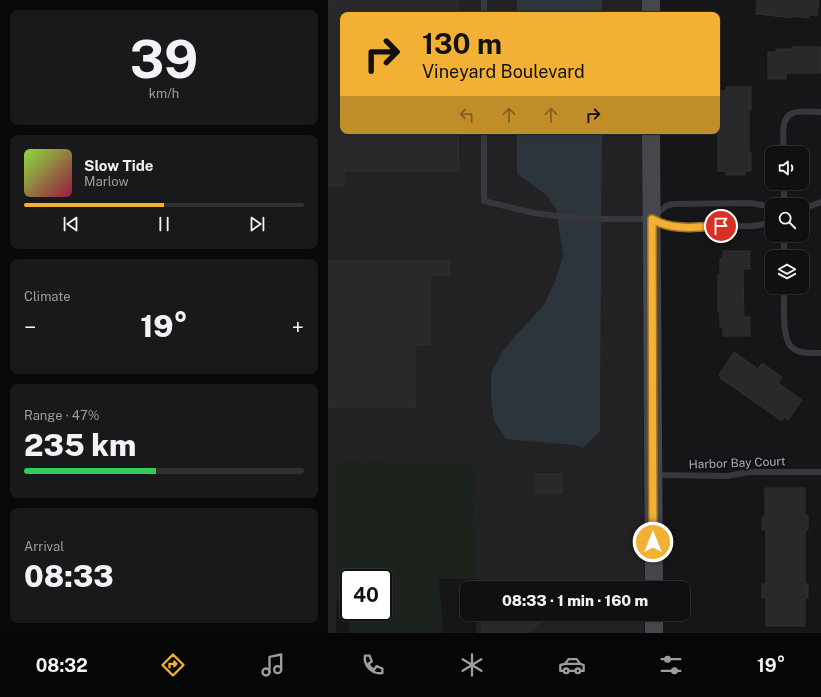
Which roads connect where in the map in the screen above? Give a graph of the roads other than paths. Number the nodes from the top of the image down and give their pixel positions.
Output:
1 (484, 0) edge
2 (651, 0) edge
3 (484, 12) edge
4 (651, 12) edge
5 (821, 112) edge
6 (484, 134) edge
7 (651, 134) edge
8 (784, 146) edge
9 (821, 202) edge
10 (765, 206) edge
11 (809, 206) edge
12 (652, 219) junction
13 (765, 223) edge
14 (784, 294) edge
15 (821, 353) edge
16 (821, 472) edge
17 (653, 475) junction
18 (654, 581) edge
19 (654, 621) edge
20 (654, 633) edge

1 - 3 lane
2 - 4 street
5 - 8 lane
6 - 12 lane
7 - 12 street
9 - 11 lane
10 - 12 lane
12 - 13 lane
12 - 17 street
14 - 15 lane
16 - 17 lane, Harbor Bay Court
17 - 18 street
19 - 20 street

